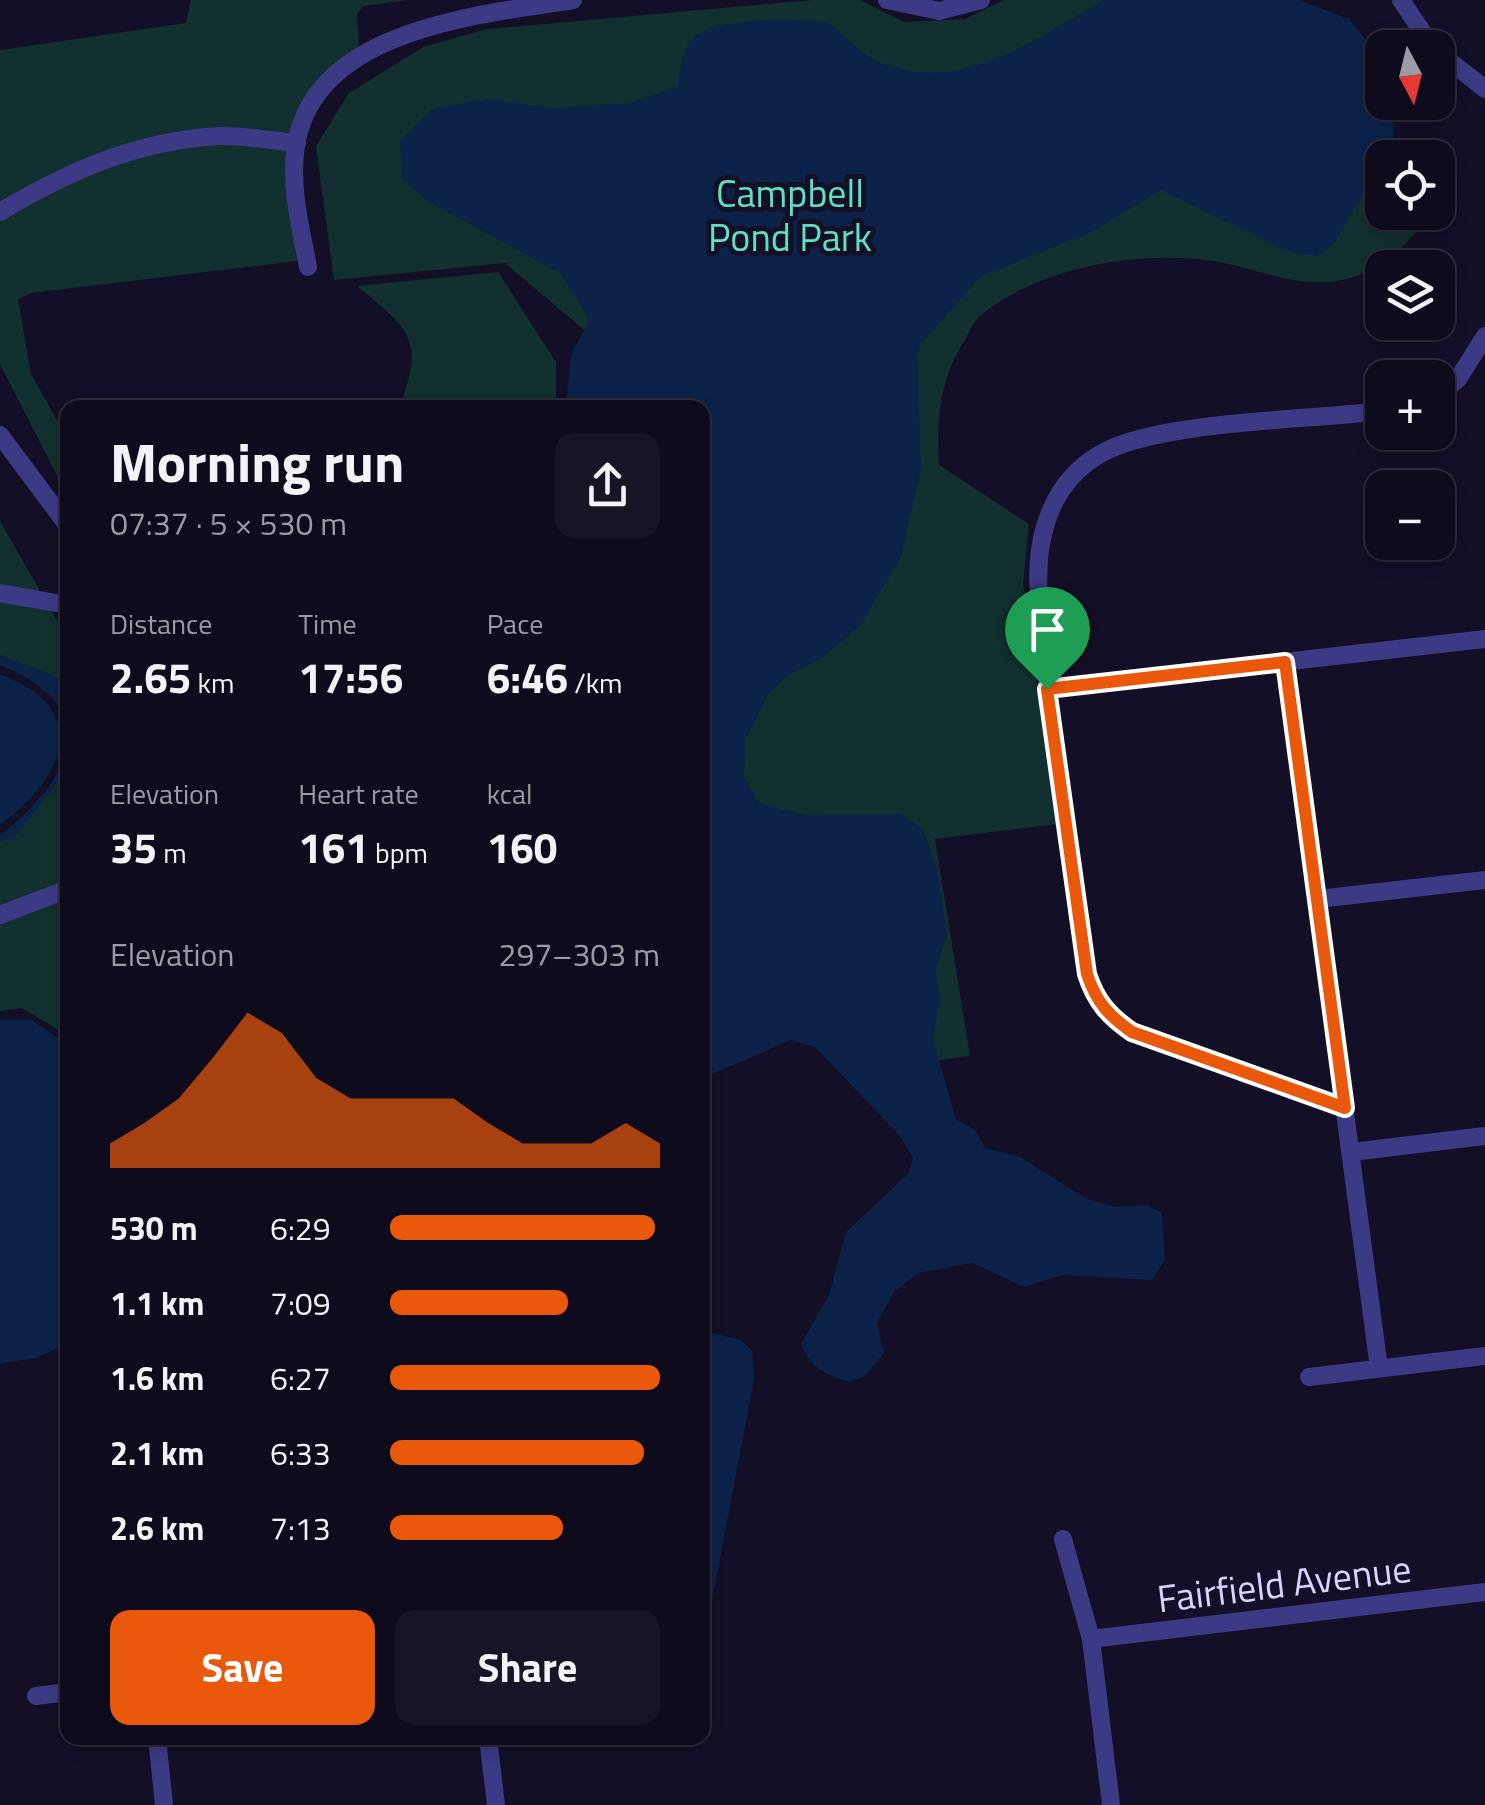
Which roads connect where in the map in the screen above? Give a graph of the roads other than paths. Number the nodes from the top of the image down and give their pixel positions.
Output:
1 (573, 0) edge
2 (887, 0) edge
3 (981, 0) edge
4 (1402, 0) edge
5 (1422, 30) edge
6 (1455, 66) edge
7 (1485, 90) edge
8 (297, 143) junction
9 (0, 212) edge
10 (308, 267) dead end
11 (1485, 336) edge
12 (1455, 382) edge
13 (1365, 413) edge
14 (0, 435) edge
15 (60, 515) edge
16 (0, 593) edge
17 (60, 604) edge
18 (1485, 638) edge
19 (1285, 662) junction
20 (1047, 689) junction
21 (1485, 880) edge
22 (60, 892) edge
23 (1318, 899) junction
24 (0, 915) edge
25 (1345, 1108) junction
26 (1485, 1136) edge
27 (1352, 1152) junction
28 (1485, 1356) edge
29 (1378, 1368) junction
30 (1309, 1376) dead end
31 (1063, 1538) dead end
32 (1485, 1592) edge
33 (1092, 1638) junction
34 (60, 1693) edge
35 (36, 1696) dead end
36 (158, 1745) edge
37 (489, 1745) edge
38 (164, 1805) edge
39 (496, 1805) edge
40 (1111, 1805) edge

1 - 8 street
2 - 3 street
4 - 5 street
6 - 7 street
8 - 9 street
8 - 10 street
11 - 12 street
13 - 20 street
14 - 15 street
16 - 17 street
18 - 19 street
19 - 20 street
19 - 23 street
20 - 25 street
21 - 23 street
22 - 24 street
23 - 25 street
25 - 27 street
26 - 27 street
27 - 29 street
28 - 29 street
29 - 30 street
31 - 33 street
32 - 33 street, Fairfield Avenue
33 - 40 street
34 - 35 street
36 - 38 street
37 - 39 street

